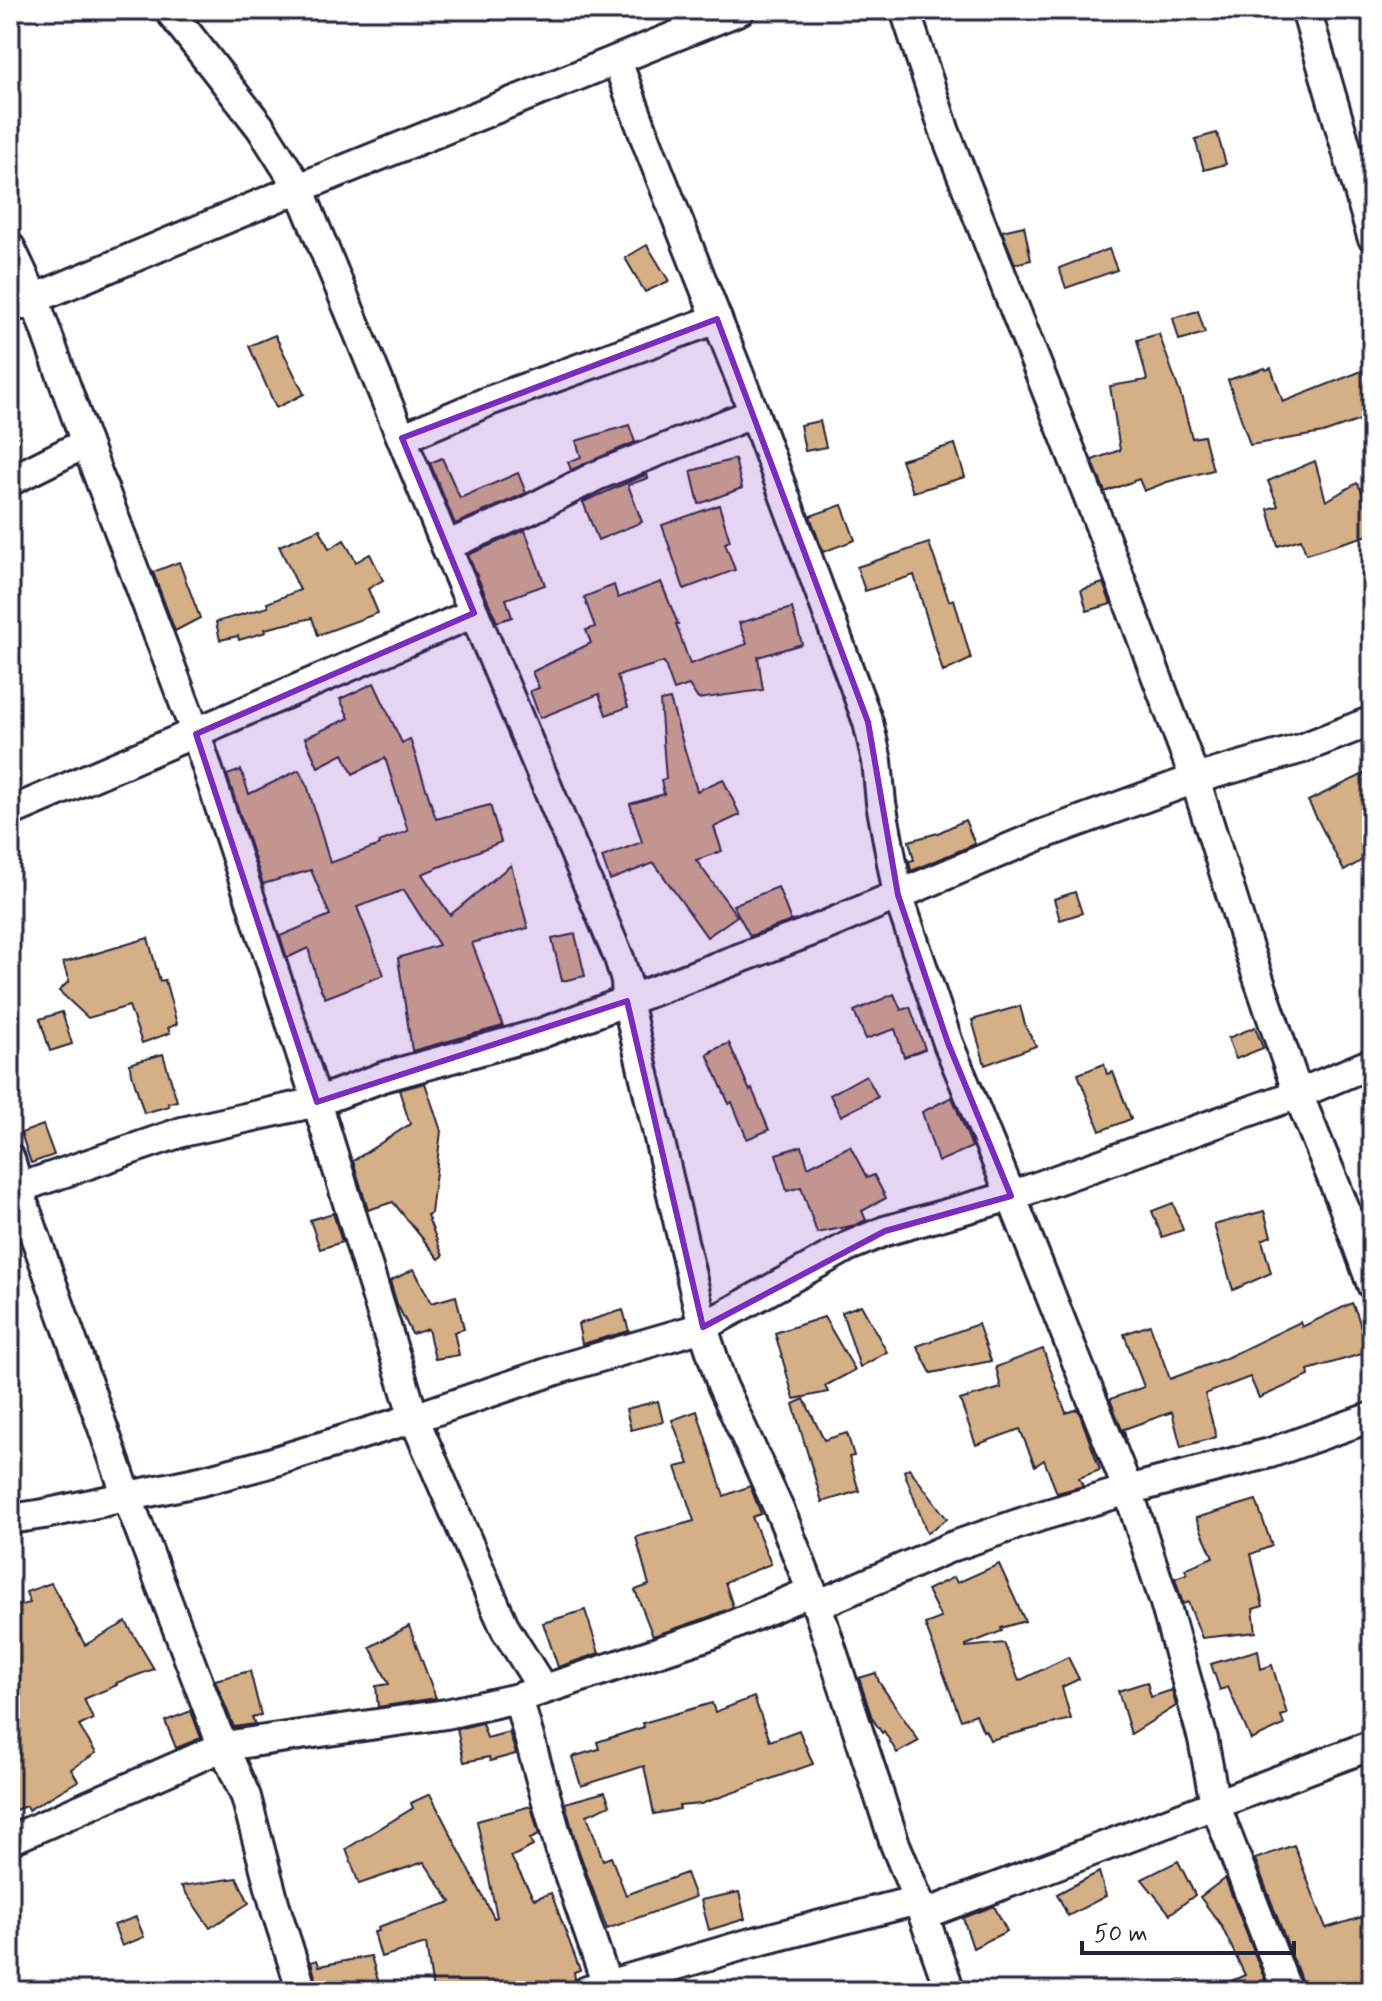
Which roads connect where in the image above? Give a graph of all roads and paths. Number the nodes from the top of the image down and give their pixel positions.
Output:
1 (169, 10) edge
2 (740, 10) edge
3 (905, 10) edge
4 (1306, 10) edge
5 (617, 61) junction
6 (299, 188) junction
7 (1372, 236) edge
8 (10, 247) edge
9 (22, 304) edge
10 (717, 319) junction
11 (754, 413) junction
12 (402, 438) junction
13 (86, 443) junction
14 (10, 481) edge
15 (446, 546) junction
16 (474, 613) junction
17 (1372, 721) edge
18 (196, 734) junction
19 (1195, 779) junction
20 (10, 812) edge
21 (898, 895) junction
22 (627, 1001) junction
23 (1372, 1063) edge
24 (1298, 1094) junction
25 (317, 1102) junction
26 (10, 1159) edge
27 (14, 1190) edge
28 (1011, 1196) junction
29 (1372, 1285) edge
30 (703, 1327) junction
31 (1372, 1417) edge
32 (414, 1418) junction
33 (1128, 1490) junction
34 (127, 1496) junction
35 (10, 1519) edge
36 (815, 1598) junction
37 (530, 1694) junction
38 (1372, 1745) edge
39 (224, 1746) junction
40 (1215, 1804) junction
41 (10, 1840) edge
42 (920, 1907) junction
43 (601, 1989) edge
44 (302, 1991) edge
45 (950, 1991) edge
46 (1287, 1991) edge

1 - 6 street
2 - 5 street
3 - 19 street
4 - 7 street
5 - 6 street
5 - 10 street
6 - 9 street
6 - 12 street
8 - 9 street
9 - 13 street
10 - 11 street
10 - 12 street
11 - 15 street
11 - 21 street
12 - 15 street
13 - 14 street
13 - 18 street
15 - 16 street
16 - 18 street
16 - 22 street
17 - 19 street
18 - 20 street
18 - 25 street
19 - 21 street
19 - 24 street
21 - 22 street
21 - 28 street
22 - 25 street
22 - 30 street
23 - 24 street
24 - 28 street
24 - 29 street
25 - 27 street
25 - 32 street
26 - 27 street
27 - 34 street
28 - 30 street
28 - 33 street
30 - 32 street
30 - 36 street
31 - 33 street
32 - 34 street
32 - 37 street
33 - 36 street
33 - 40 street
34 - 35 street
34 - 39 street
36 - 37 street
36 - 42 street
37 - 39 street
37 - 43 street
38 - 40 street
39 - 41 street
39 - 44 street
40 - 42 street
40 - 46 street
42 - 43 street
42 - 45 street

